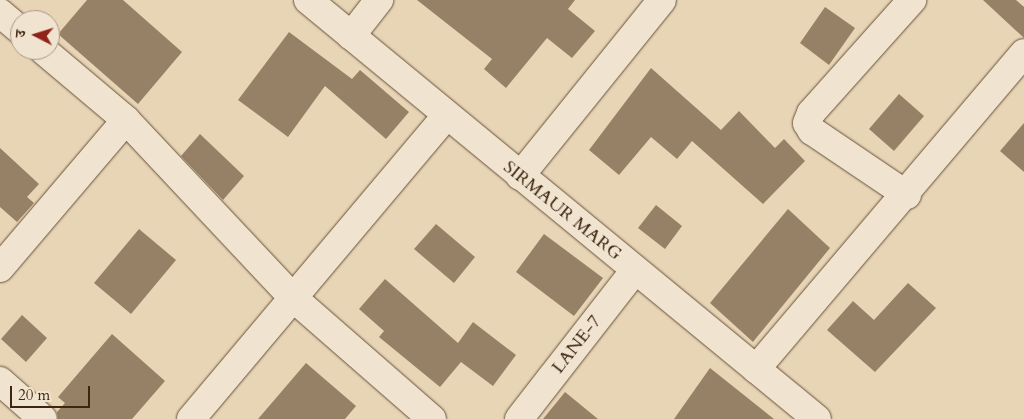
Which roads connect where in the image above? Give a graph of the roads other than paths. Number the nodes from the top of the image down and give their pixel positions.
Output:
1 (308, 0) edge
2 (379, 0) edge
3 (662, 0) edge
4 (912, 0) edge
5 (0, 13) edge
6 (10, 22) edge
7 (351, 36) junction
8 (1024, 53) edge
9 (55, 60) edge
10 (446, 116) junction
11 (126, 120) junction
12 (520, 176) junction
13 (907, 195) junction
14 (0, 268) edge
15 (635, 270) junction
16 (291, 296) junction
17 (756, 369) junction
18 (0, 381) edge
19 (43, 419) edge
20 (191, 419) edge
21 (432, 419) edge
22 (519, 419) edge
23 (817, 419) edge

1 - 7 street, SIRMAUR MARG
2 - 7 street
3 - 12 street
4 - 13 street
5 - 6 street
7 - 10 street, SIRMAUR MARG
8 - 13 street
9 - 11 street
10 - 12 street, SIRMAUR MARG
10 - 16 street
11 - 14 street
11 - 16 street
12 - 15 street, SIRMAUR MARG
13 - 17 street
15 - 17 street, SIRMAUR MARG
15 - 22 street, LANE-7
16 - 20 street
16 - 21 street
17 - 23 street, SIRMAUR MARG
18 - 19 street

